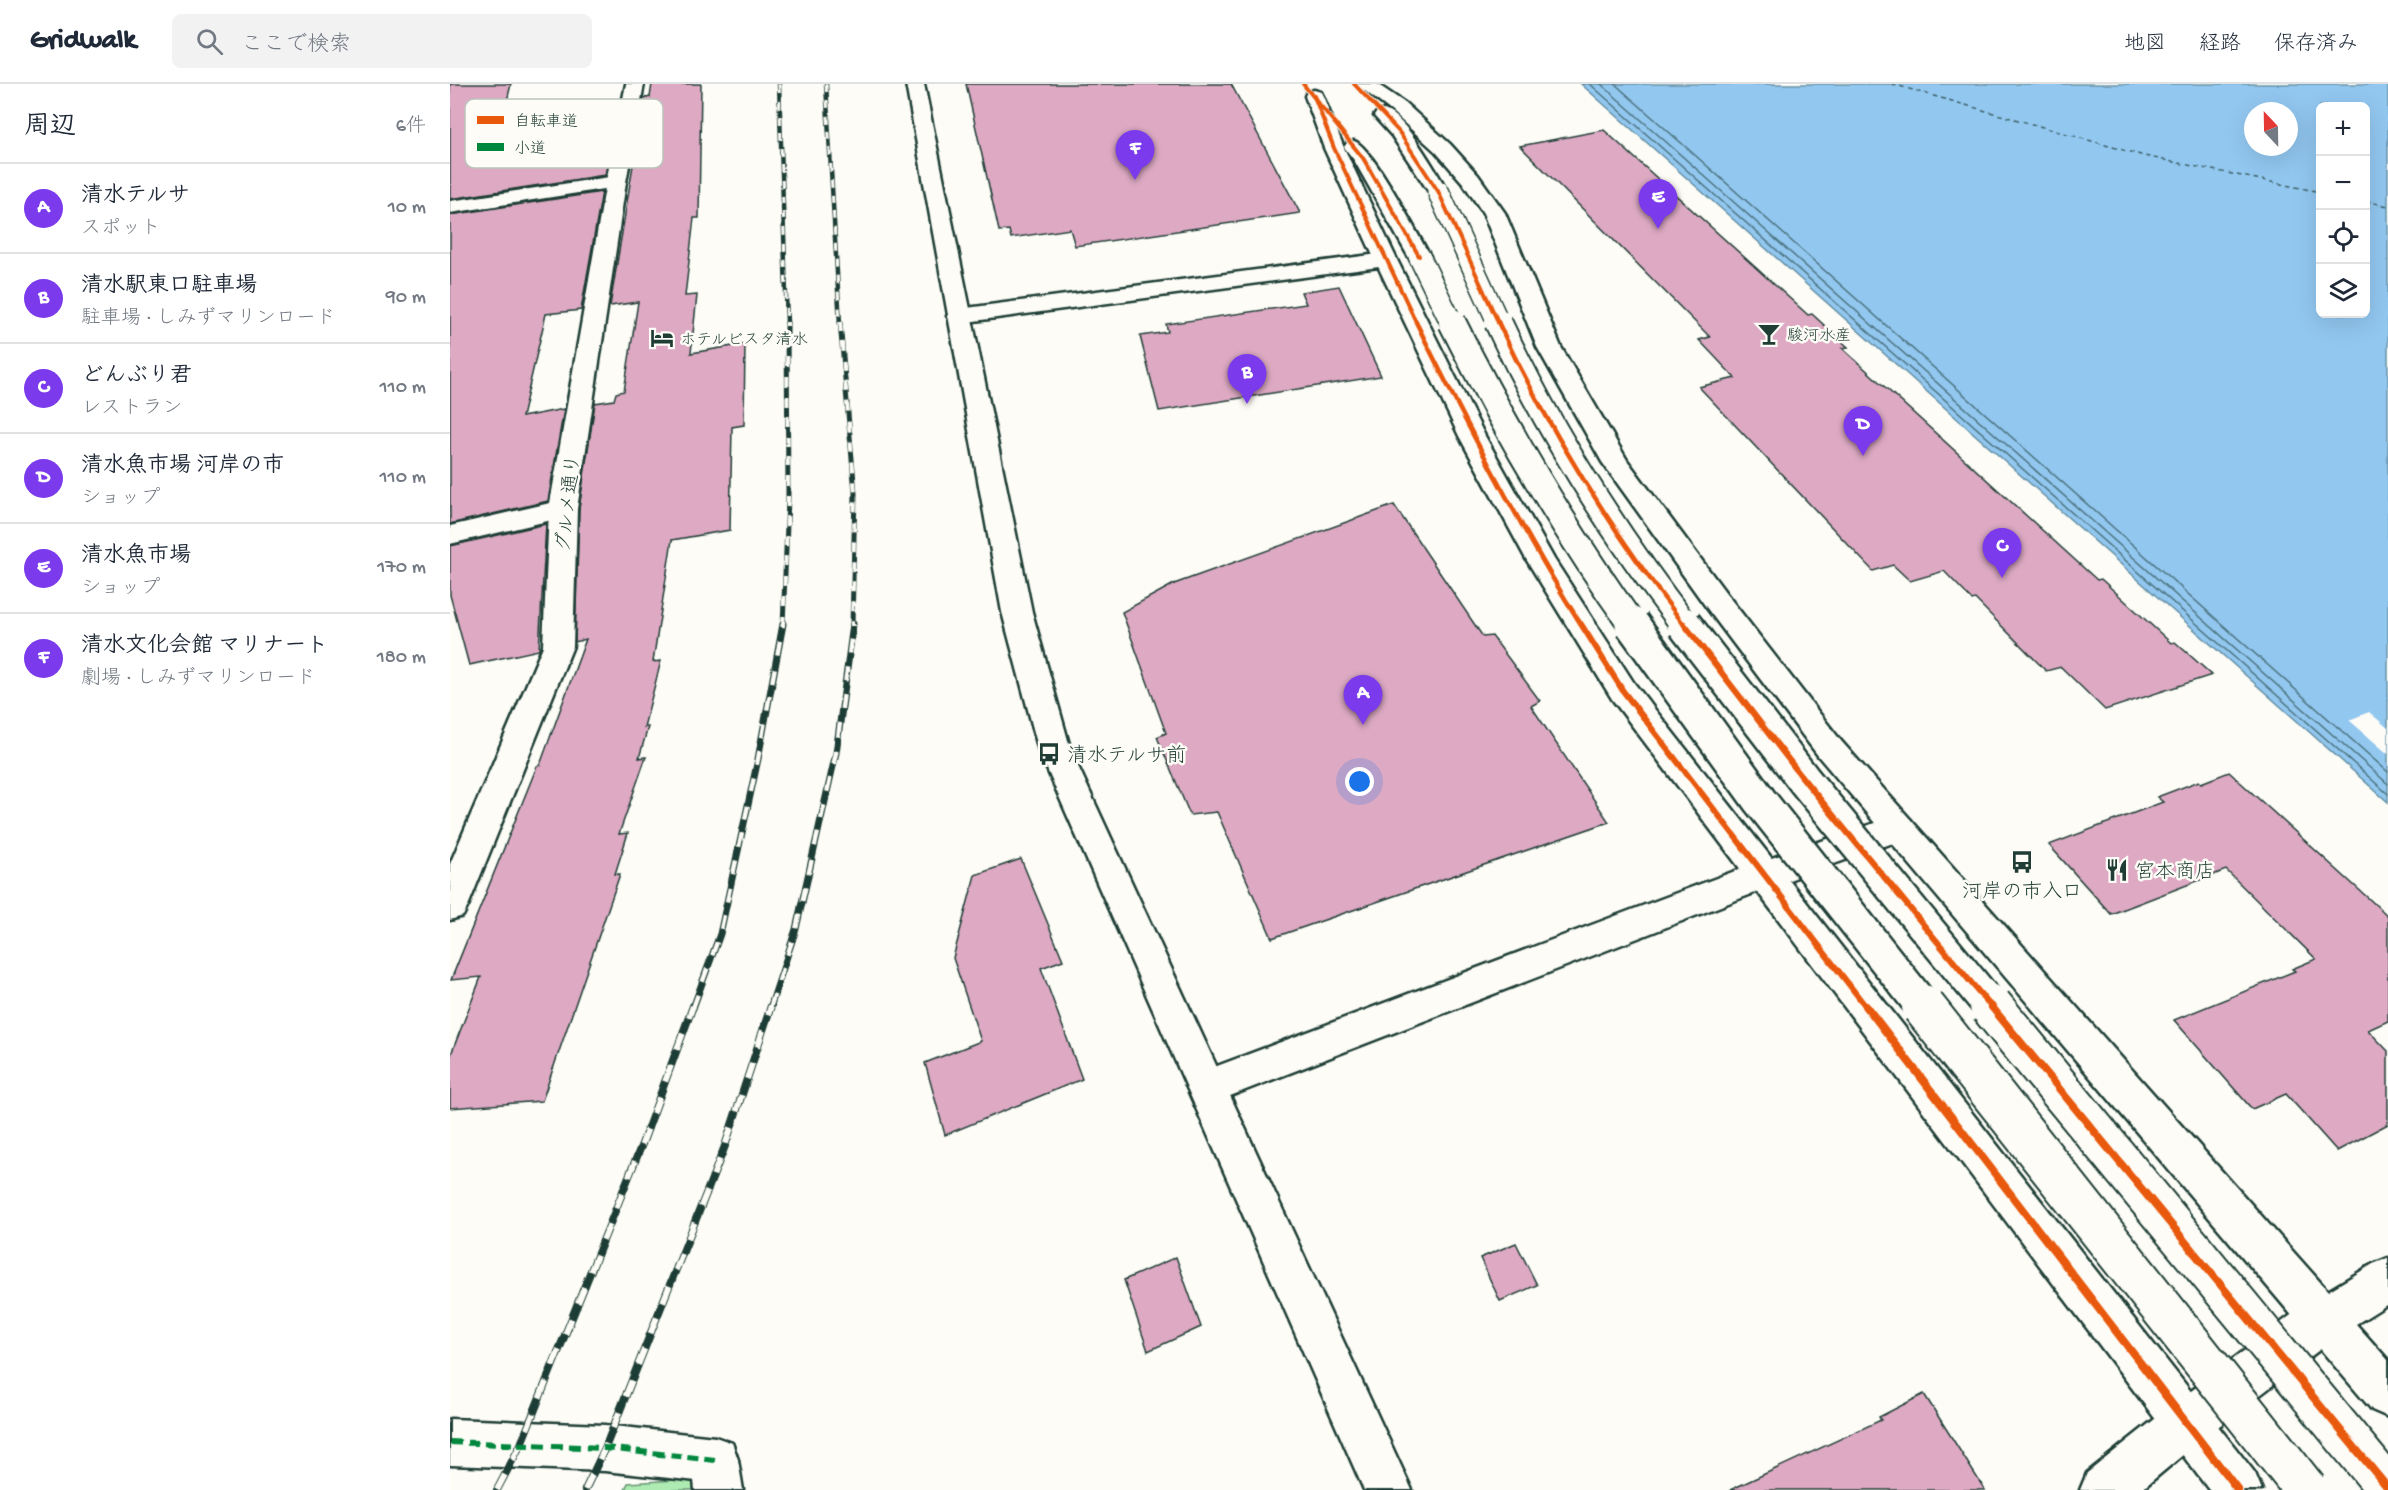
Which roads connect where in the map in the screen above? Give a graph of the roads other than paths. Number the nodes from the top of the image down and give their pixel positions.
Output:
1 (635, 84) edge
2 (915, 84) edge
3 (1354, 84) edge
4 (1365, 84) edge
5 (1309, 90) edge
6 (632, 99) edge
7 (619, 168) edge
8 (616, 182) junction
9 (450, 207) edge
10 (1386, 260) junction
11 (959, 316) junction
12 (563, 509) junction
13 (450, 535) edge
14 (1898, 828) junction
15 (1763, 875) junction
16 (450, 906) edge
17 (1207, 1087) junction
18 (2388, 1279) edge
19 (2323, 1319) junction
20 (2388, 1394) edge
21 (2186, 1424) junction
22 (450, 1442) edge
23 (717, 1475) edge
24 (2388, 1488) edge
25 (1389, 1490) edge
26 (2104, 1490) edge
27 (2238, 1490) edge
28 (2306, 1490) edge

1 - 6 street, グルメ通り
2 - 11 street
3 - 24 street, bridge
4 - 14 street
5 - 10 street
5 - 28 street, bridge
7 - 8 street, グルメ通り
8 - 9 street
8 - 12 street, グルメ通り
10 - 11 street
10 - 15 street
11 - 17 street
12 - 13 street
12 - 16 street, グルメ通り
14 - 15 street
14 - 19 street
15 - 17 street
15 - 21 street
17 - 25 street
18 - 19 street
19 - 20 street
19 - 21 street
21 - 26 street
21 - 27 street
22 - 23 street

